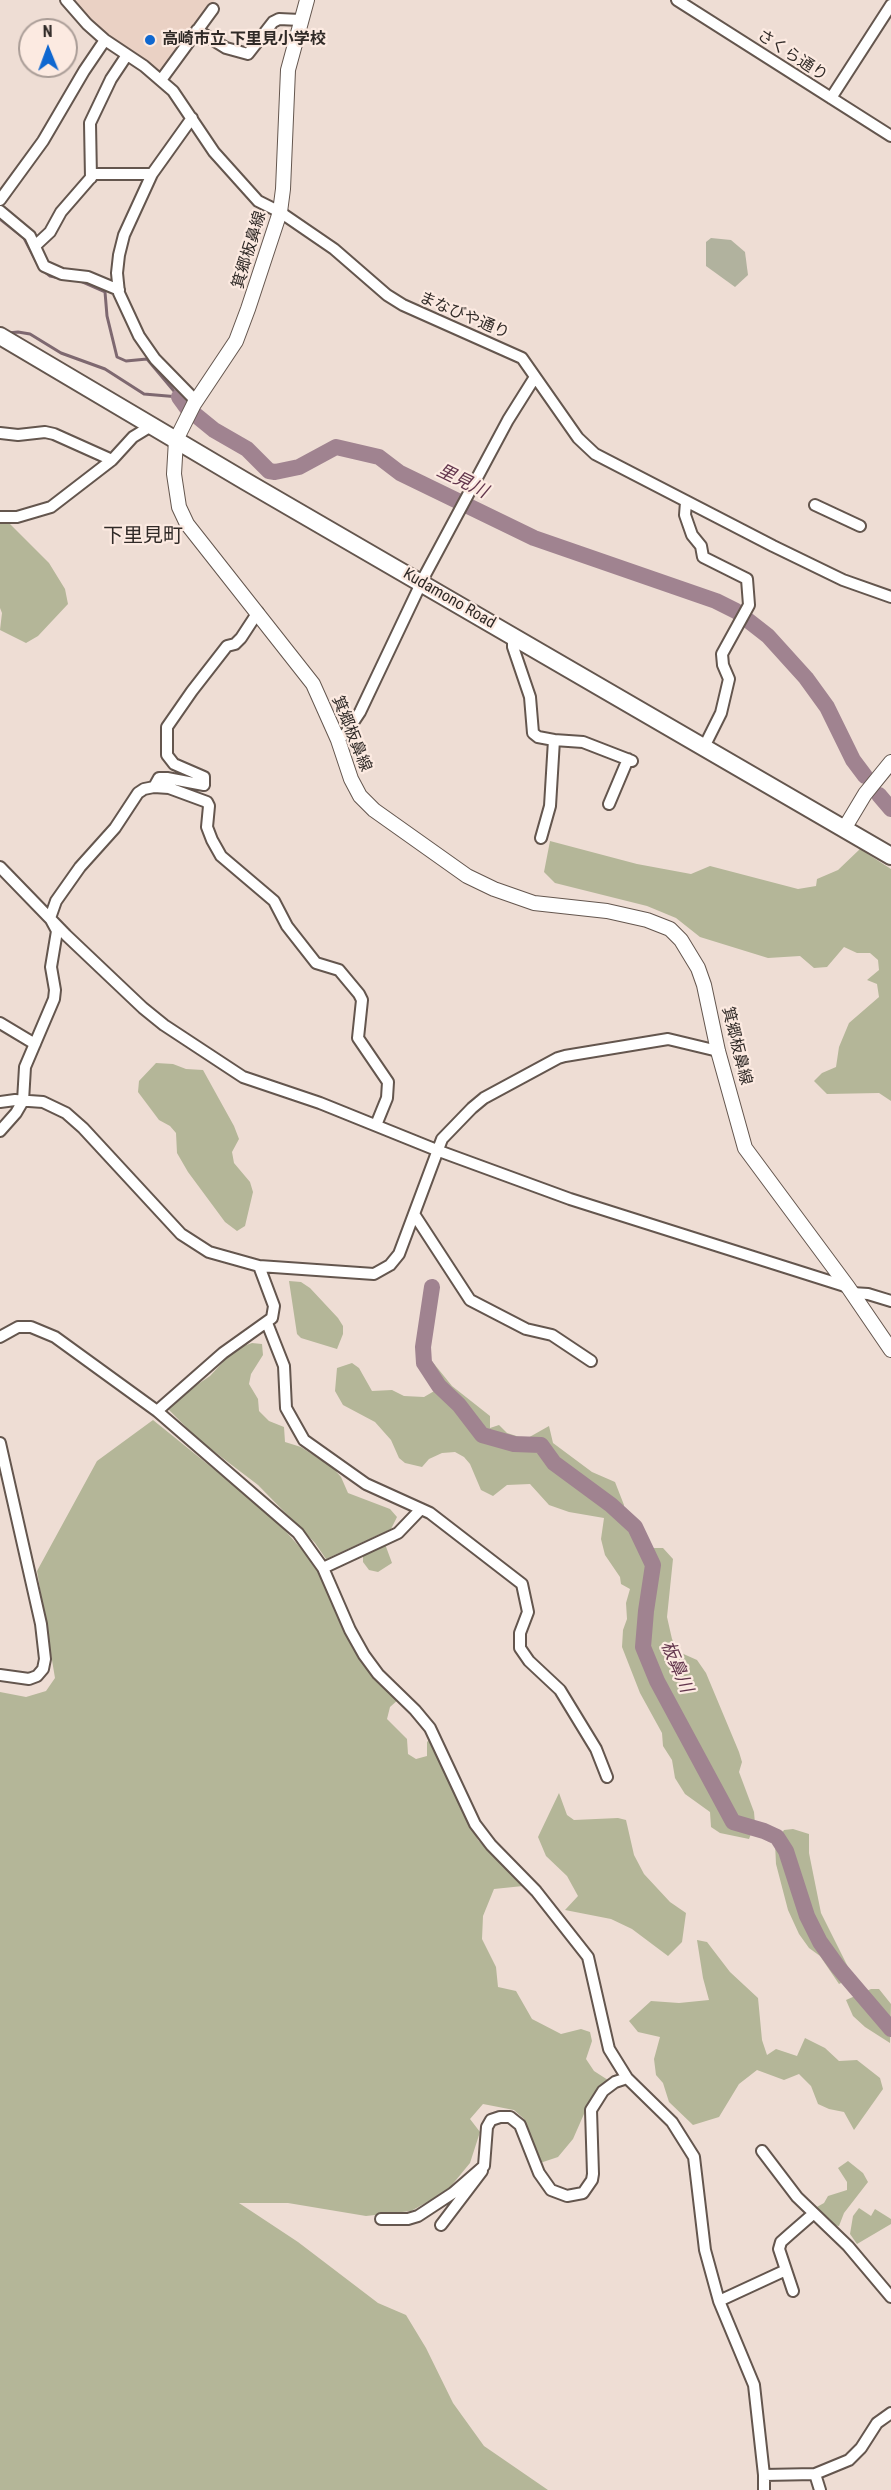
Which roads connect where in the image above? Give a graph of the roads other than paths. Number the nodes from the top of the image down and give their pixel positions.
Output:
1 (66, 0) edge
2 (307, 0) edge
3 (677, 0) edge
4 (891, 4) edge
5 (213, 9) dead end
6 (300, 20) junction
7 (197, 30) junction
8 (105, 40) junction
9 (127, 54) junction
10 (161, 80) junction
11 (831, 98) junction
12 (192, 118) junction
13 (891, 136) edge
14 (152, 174) junction
15 (91, 178) junction
16 (0, 200) edge
17 (0, 211) edge
18 (280, 212) junction
19 (35, 246) junction
20 (119, 290) junction
21 (4, 338) edge
22 (535, 377) junction
23 (193, 406) junction
24 (151, 426) junction
25 (0, 433) edge
26 (176, 440) junction
27 (112, 460) junction
28 (686, 502) junction
29 (815, 505) dead end
30 (0, 517) edge
31 (860, 526) dead end
32 (421, 583) junction
33 (891, 597) edge
34 (258, 612) junction
35 (513, 636) junction
36 (338, 740) junction
37 (554, 740) junction
38 (704, 747) junction
39 (891, 762) edge
40 (154, 787) junction
41 (609, 804) dead end
42 (844, 829) junction
43 (541, 837) dead end
44 (891, 856) edge
45 (0, 867) edge
46 (50, 918) junction
47 (0, 1023) edge
48 (35, 1044) junction
49 (718, 1051) junction
50 (23, 1101) junction
51 (0, 1102) edge
52 (376, 1125) junction
53 (0, 1131) edge
54 (438, 1151) junction
55 (414, 1214) junction
56 (259, 1266) junction
57 (850, 1290) junction
58 (891, 1301) edge
59 (267, 1323) junction
60 (0, 1337) edge
61 (891, 1350) edge
62 (591, 1360) dead end
63 (157, 1411) junction
64 (0, 1443) edge
65 (421, 1509) junction
66 (323, 1568) junction
67 (0, 1675) edge
68 (607, 1777) dead end
69 (627, 2078) junction
70 (762, 2151) dead end
71 (484, 2166) junction
72 (813, 2214) junction
73 (381, 2219) dead end
74 (441, 2224) dead end
75 (786, 2270) junction
76 (793, 2291) dead end
77 (891, 2296) edge
78 (719, 2301) junction
79 (891, 2413) edge
80 (815, 2474) junction
81 (764, 2475) junction
82 (764, 2490) edge
83 (820, 2490) edge

1 - 8 street, まなびや通り
2 - 6 main road, 箕郷板鼻線
3 - 11 street, さくら通り
4 - 11 street
5 - 7 street
6 - 7 street
6 - 18 main road, 箕郷板鼻線
7 - 10 street
8 - 9 street, まなびや通り
8 - 16 street
9 - 10 street, まなびや通り
9 - 15 street
10 - 12 street, まなびや通り
11 - 13 street, さくら通り
12 - 14 street
12 - 18 street, まなびや通り
14 - 15 street
14 - 20 street
15 - 19 street
17 - 19 street
18 - 22 street, まなびや通り
18 - 23 main road, 箕郷板鼻線
19 - 20 street
20 - 23 street
21 - 24 highway, Kudamono Road
22 - 28 street, まなびや通り
22 - 32 street
23 - 26 main road, 箕郷板鼻線
24 - 26 highway, Kudamono Road
24 - 27 street
25 - 27 street
26 - 32 highway, Kudamono Road
26 - 34 main road, 箕郷板鼻線
27 - 30 street
28 - 33 street, まなびや通り
28 - 38 street
29 - 31 street
32 - 35 highway, Kudamono Road
32 - 36 street
34 - 36 main road, 箕郷板鼻線
34 - 40 street
35 - 37 street
35 - 38 highway, Kudamono Road
36 - 49 main road, 箕郷板鼻線
37 - 41 street
37 - 43 street
38 - 42 highway, Kudamono Road
39 - 42 main road
40 - 46 street
40 - 52 street
42 - 44 highway, Kudamono Road
45 - 46 street
46 - 48 street
46 - 52 street
47 - 48 street
48 - 50 street
49 - 54 street
49 - 57 main road, 箕郷板鼻線
50 - 51 street
50 - 53 street
50 - 56 street
52 - 54 street
54 - 55 street
54 - 57 street
55 - 56 street
55 - 62 street
56 - 59 street
57 - 58 street
57 - 61 main road, 箕郷板鼻線
59 - 63 street
59 - 65 street
60 - 63 street
63 - 66 street
64 - 67 street
65 - 66 street
65 - 68 street
66 - 69 street
69 - 71 street
69 - 78 street
70 - 72 street
71 - 73 street
71 - 74 street
72 - 75 street
72 - 77 street
75 - 76 street
75 - 78 street
78 - 81 street
79 - 80 street
80 - 81 street
80 - 83 street
81 - 82 street

